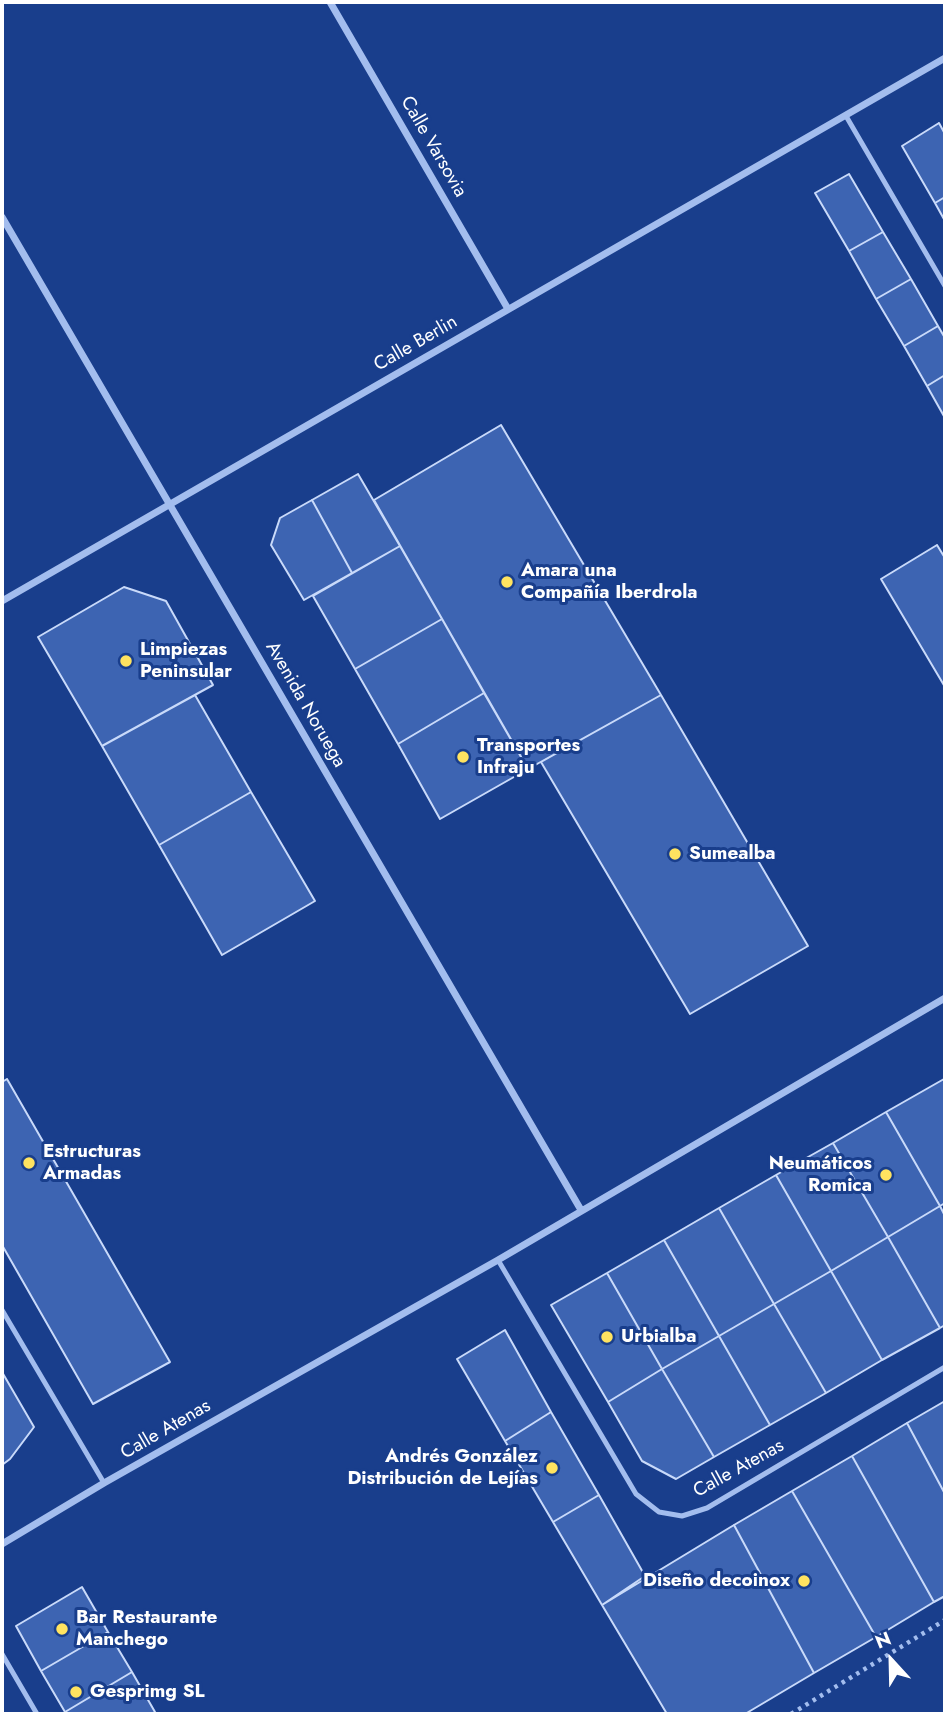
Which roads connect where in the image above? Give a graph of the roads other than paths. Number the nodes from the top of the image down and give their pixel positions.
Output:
1 (330, 2) edge
2 (945, 58) edge
3 (846, 116) junction
4 (2, 217) edge
5 (945, 286) edge
6 (508, 309) junction
7 (169, 503) junction
8 (2, 601) edge
9 (945, 998) edge
10 (581, 1209) junction
11 (498, 1260) junction
12 (2, 1310) edge
13 (945, 1367) edge
14 (104, 1483) junction
15 (2, 1544) edge
16 (2, 1654) edge
17 (37, 1714) edge

1 - 6 street, Calle Varsovia
2 - 3 street, Calle Berlin
3 - 5 lane
3 - 6 street, Calle Berlin
4 - 7 street, Avenida Noruega
6 - 7 street, Calle Berlin
7 - 8 street, Calle Berlin
7 - 10 street, Avenida Noruega
9 - 10 street, Calle Atenas
10 - 11 street, Calle Atenas
11 - 13 lane, Calle Atenas
11 - 14 street, Calle Atenas
12 - 14 lane
14 - 15 street, Calle Atenas
16 - 17 lane

